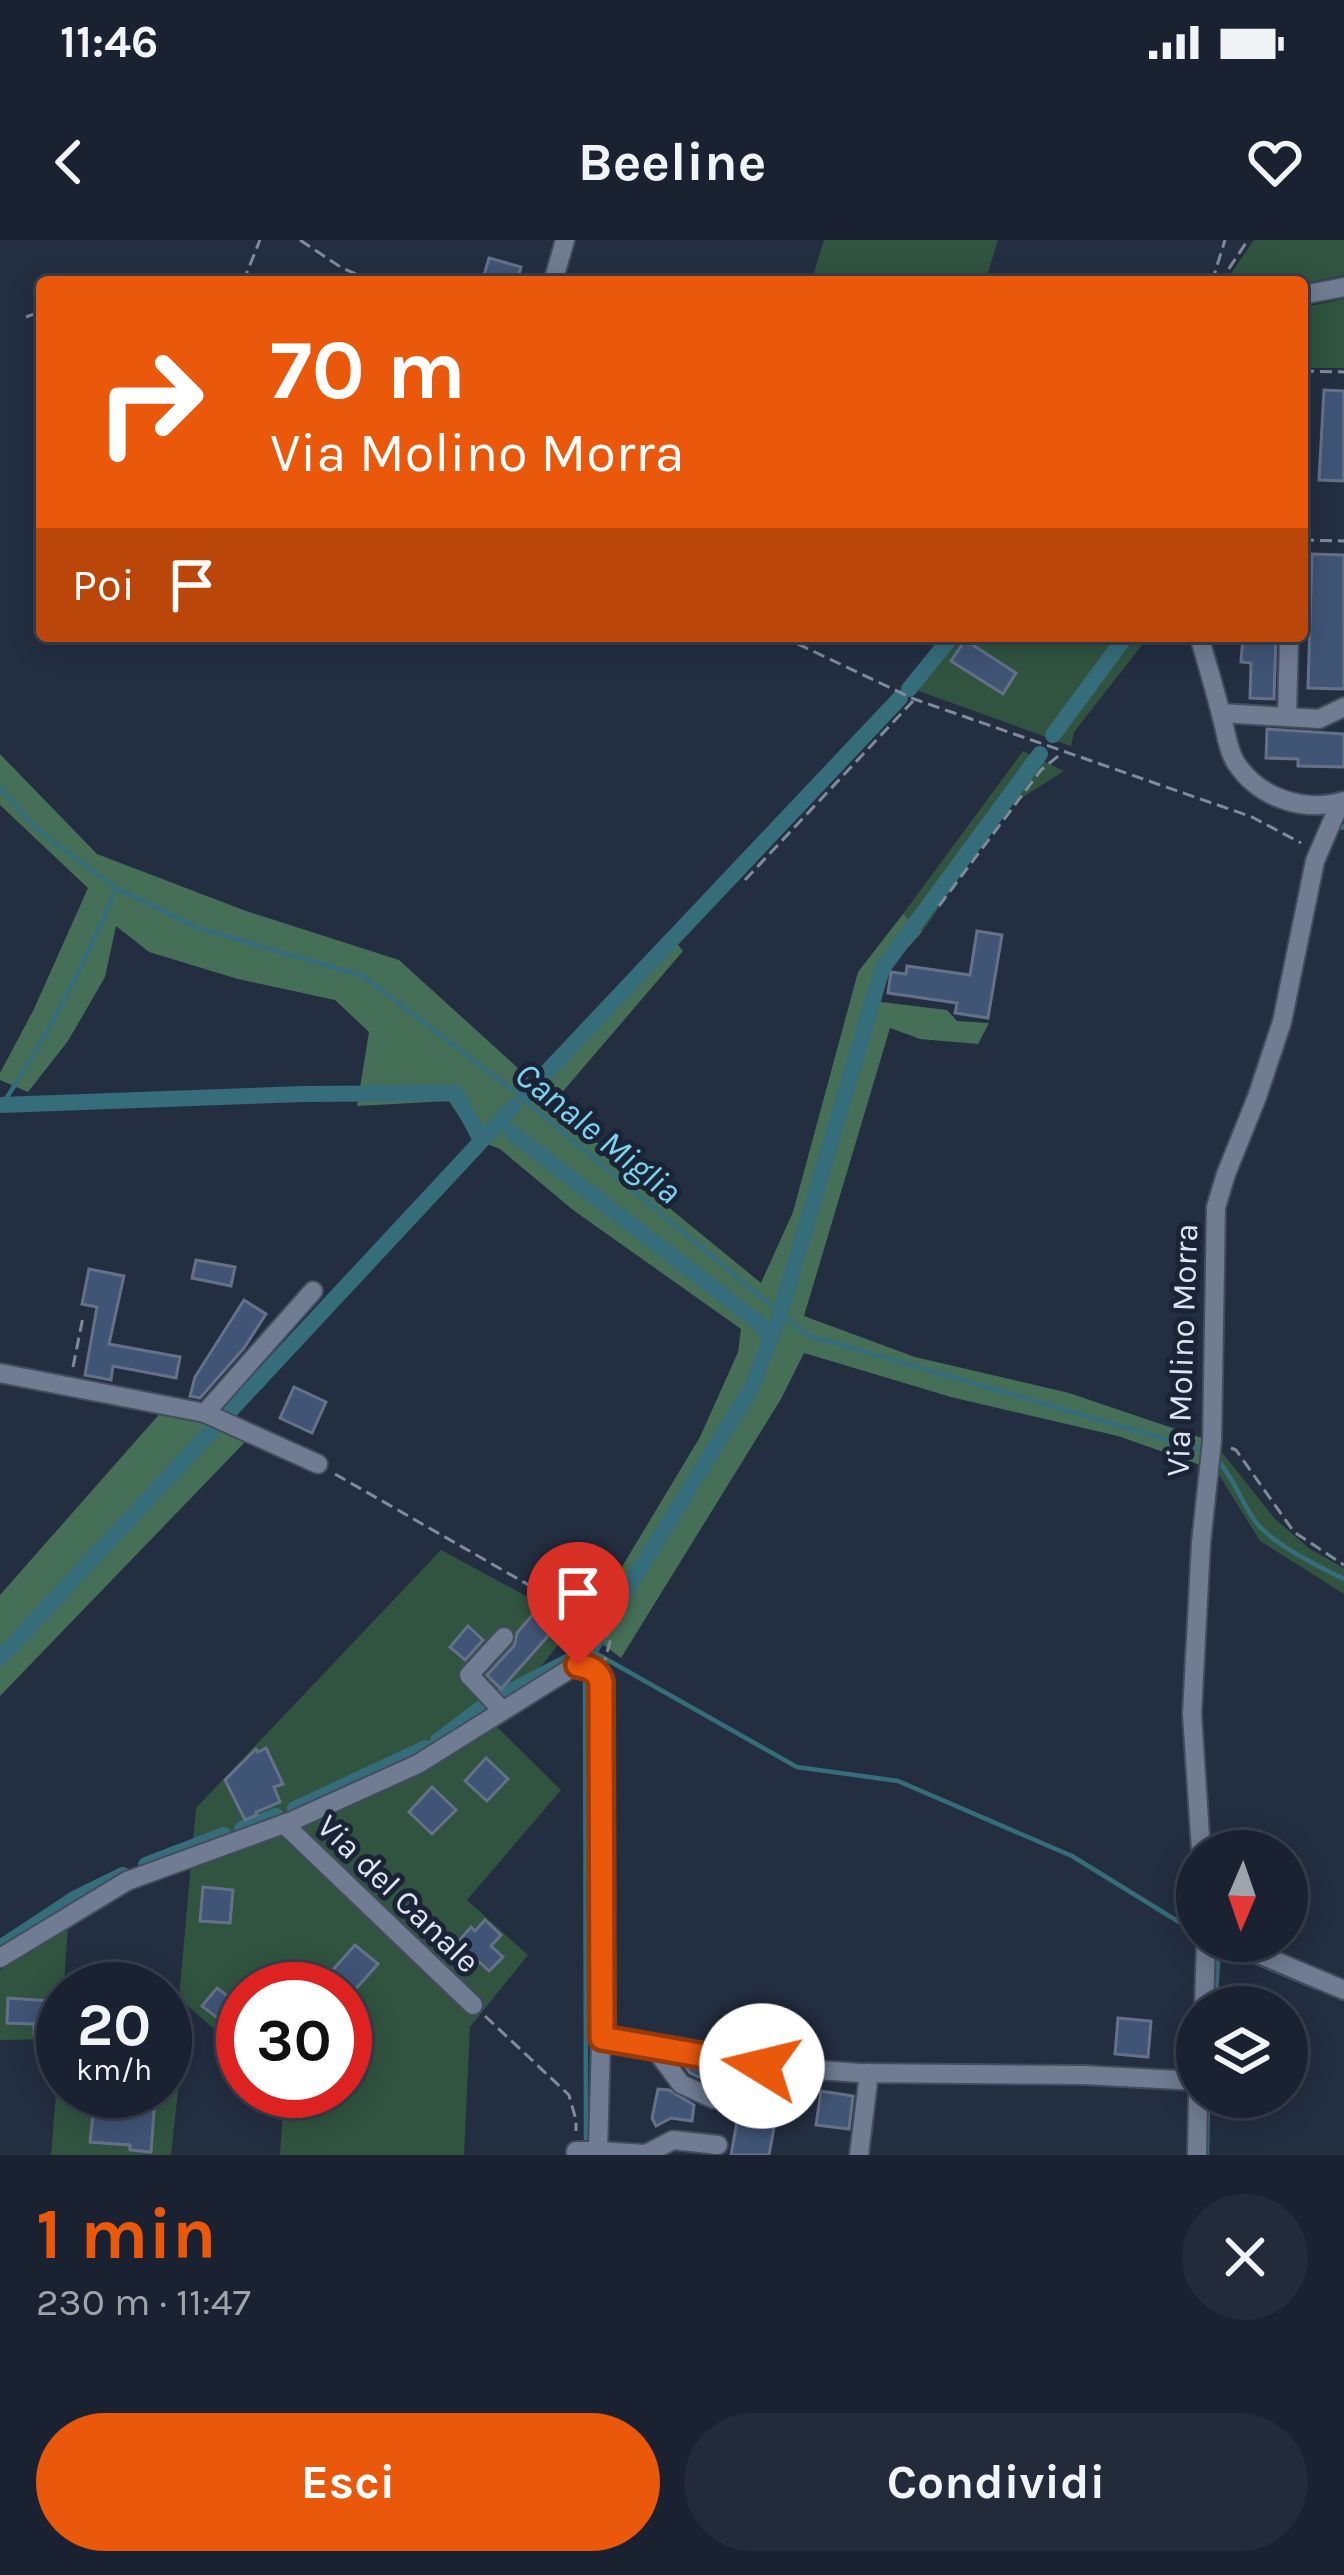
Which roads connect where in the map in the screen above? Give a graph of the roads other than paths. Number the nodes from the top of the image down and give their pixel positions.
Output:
1 (565, 240) edge
2 (555, 276) edge
3 (1344, 287) edge
4 (1308, 295) edge
5 (1201, 642) edge
6 (1289, 642) edge
7 (1344, 706) edge
8 (1221, 713) junction
9 (1287, 717) junction
10 (1342, 802) edge
11 (313, 1291) dead end
12 (0, 1373) edge
13 (216, 1418) junction
14 (318, 1464) road end
15 (503, 1637) dead end
16 (502, 1710) junction
17 (284, 1824) junction
18 (1200, 1830) edge
19 (0, 1958) edge
20 (1278, 1962) edge
21 (1344, 1990) edge
22 (473, 2005) road end
23 (602, 2038) junction
24 (656, 2049) junction
25 (756, 2065) junction
26 (869, 2074) junction
27 (1176, 2080) edge
28 (737, 2092) dead end
29 (714, 2099) dead end
30 (1198, 2118) edge
31 (718, 2145) dead end
32 (598, 2150) junction
33 (576, 2153) edge
34 (859, 2155) edge
35 (1197, 2155) edge

1 - 2 street
3 - 4 street
5 - 8 street
6 - 9 street
7 - 9 street
8 - 9 street
8 - 10 street
10 - 18 street, Via Molino Morra
11 - 13 street
12 - 13 street
13 - 14 street
15 - 16 street
16 - 17 street, Via del Canale
16 - 23 street, Via del Canale
17 - 19 street, Via del Canale
17 - 22 street, Via del Canale
20 - 21 street
23 - 24 street
23 - 32 street
24 - 25 street
24 - 29 street
25 - 26 street
25 - 28 street
26 - 27 street
26 - 34 street
30 - 35 street
31 - 32 street
32 - 33 street

